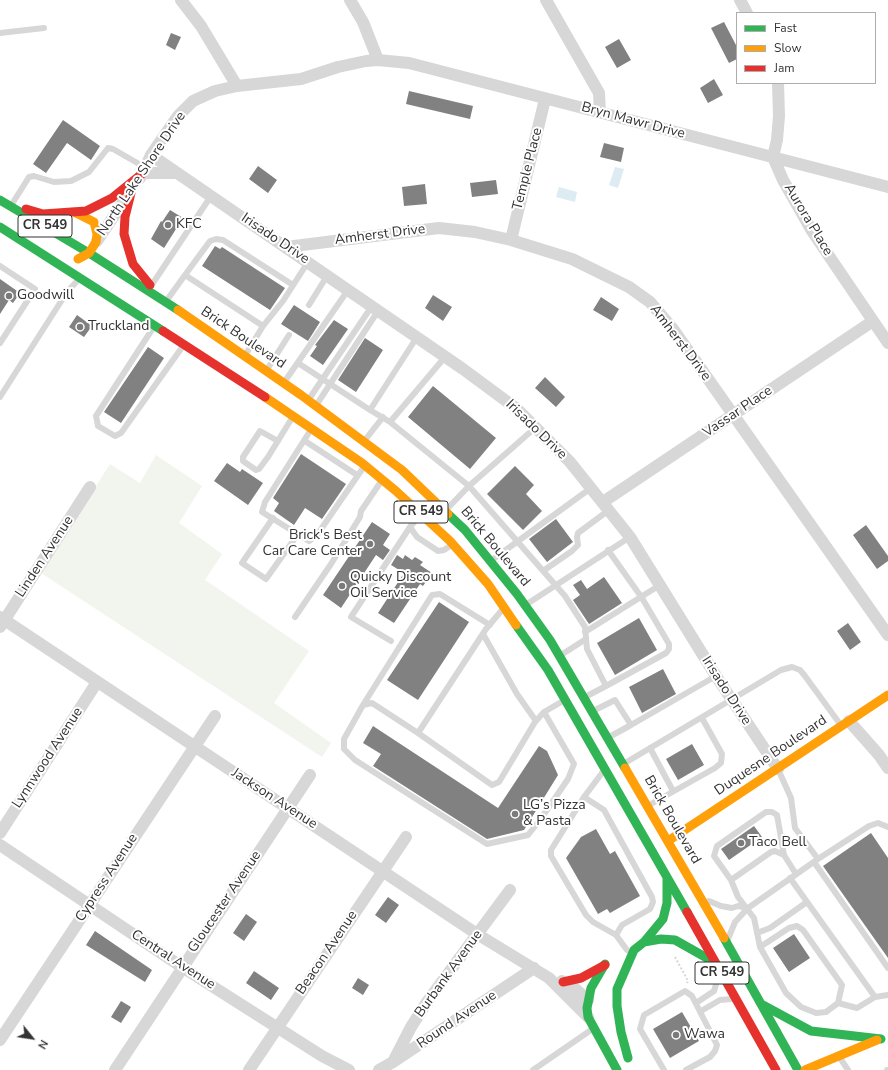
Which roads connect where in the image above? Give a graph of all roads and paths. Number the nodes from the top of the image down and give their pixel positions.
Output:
1 (181, 0) edge
2 (350, 0) edge
3 (546, 0) edge
4 (740, 0) edge
5 (746, 12) edge
6 (44, 28) dead end
7 (0, 33) edge
8 (378, 60) junction
9 (778, 84) edge
10 (237, 86) junction
11 (545, 99) junction
12 (600, 112) junction
13 (152, 155) junction
14 (773, 157) junction
15 (144, 170) junction
16 (177, 173) junction
17 (888, 187) edge
18 (132, 189) junction
19 (211, 196) junction
20 (0, 200) edge
21 (11, 206) junction
22 (76, 213) junction
23 (0, 227) edge
24 (511, 240) junction
25 (96, 242) junction
26 (286, 247) junction
27 (89, 253) junction
28 (56, 262) junction
29 (308, 262) junction
30 (0, 266) edge
31 (185, 275) junction
32 (328, 276) junction
33 (80, 277) junction
34 (293, 285) junction
35 (151, 286) junction
36 (348, 290) junction
37 (164, 301) junction
38 (309, 305) dead end
39 (375, 308) junction
40 (873, 321) junction
41 (155, 325) junction
42 (263, 326) junction
43 (289, 335) dead end
44 (417, 337) junction
45 (888, 342) edge
46 (0, 343) edge
47 (184, 344) junction
48 (245, 357) junction
49 (445, 357) junction
50 (298, 363) junction
51 (266, 371) junction
52 (322, 379) junction
53 (284, 383) junction
54 (330, 384) junction
55 (0, 397) edge
56 (312, 403) junction
57 (370, 410) junction
58 (294, 415) junction
59 (734, 415) junction
60 (383, 418) junction
61 (390, 422) junction
62 (536, 427) junction
63 (312, 428) junction
64 (278, 441) junction
65 (305, 441) junction
66 (365, 441) junction
67 (365, 466) junction
68 (357, 475) junction
69 (382, 480) junction
70 (469, 486) junction
71 (90, 487) dead end
72 (591, 488) junction
73 (606, 506) junction
74 (445, 510) junction
75 (422, 513) junction
76 (273, 518) junction
77 (410, 527) junction
78 (298, 534) junction
79 (630, 537) junction
80 (518, 541) junction
81 (453, 544) junction
82 (608, 550) junction
83 (490, 561) junction
84 (543, 571) junction
85 (660, 585) junction
86 (557, 586) junction
87 (642, 598) junction
88 (525, 605) junction
89 (505, 607) junction
90 (295, 617) dead end
91 (2, 621) edge
92 (490, 625) junction
93 (483, 634) junction
94 (586, 636) junction
95 (888, 636) edge
96 (391, 641) dead end
97 (560, 656) junction
98 (716, 676) junction
99 (97, 682) junction
100 (606, 686) junction
101 (888, 695) edge
102 (584, 698) junction
103 (564, 700) junction
104 (731, 701) junction
105 (363, 705) junction
106 (544, 712) junction
107 (592, 712) junction
108 (215, 716) dead end
109 (702, 718) junction
110 (536, 720) junction
111 (845, 723) junction
112 (631, 725) junction
113 (418, 733) junction
114 (608, 738) junction
115 (194, 746) junction
116 (650, 748) junction
117 (623, 764) junction
118 (888, 768) edge
119 (778, 769) junction
120 (604, 770) junction
121 (310, 775) dead end
122 (673, 791) junction
123 (584, 797) junction
124 (647, 805) junction
125 (288, 808) junction
126 (888, 827) edge
127 (0, 833) edge
128 (406, 837) dead end
129 (668, 841) junction
130 (0, 845) edge
131 (784, 856) junction
132 (816, 860) junction
133 (383, 871) junction
134 (796, 874) junction
135 (667, 877) junction
136 (790, 878) junction
137 (731, 880) junction
138 (510, 890) dead end
139 (700, 897) junction
140 (807, 902) junction
141 (90, 904) junction
142 (748, 908) junction
143 (757, 933) junction
144 (477, 934) junction
145 (616, 935) junction
146 (644, 942) junction
147 (726, 943) junction
148 (760, 947) junction
149 (628, 951) junction
150 (672, 953) dead end
151 (182, 967) junction
152 (718, 967) junction
153 (534, 968) junction
154 (888, 968) edge
155 (549, 978) junction
156 (563, 982) junction
157 (685, 991) junction
158 (888, 995) edge
159 (875, 997) junction
160 (736, 998) junction
161 (588, 1000) junction
162 (696, 1003) junction
163 (838, 1003) junction
164 (761, 1004) junction
165 (700, 1011) junction
166 (592, 1013) junction
167 (278, 1026) junction
168 (595, 1028) junction
169 (611, 1030) dead end
170 (884, 1037) edge
171 (0, 1040) edge
172 (839, 1055) junction
173 (393, 1062) junction
174 (696, 1068) edge
175 (115, 1070) edge
176 (249, 1070) edge
177 (349, 1070) edge
178 (379, 1070) edge
179 (533, 1070) edge
180 (618, 1070) edge
181 (664, 1070) edge
182 (686, 1070) edge
183 (776, 1070) edge
184 (798, 1070) edge
185 (805, 1070) edge
186 (848, 1070) edge

1 - 10 street
2 - 8 street
3 - 12 street
4 - 5 street
6 - 7 lane
8 - 10 street, North Lake Shore Drive
8 - 11 street, Bryn Mawr Drive
9 - 14 street
10 - 13 street, North Lake Shore Drive
11 - 12 street, Bryn Mawr Drive
11 - 24 street, Temple Place
12 - 14 street, Bryn Mawr Drive
13 - 15 street, North Lake Shore Drive
13 - 16 street, Irisado Drive
14 - 17 street, Bryn Mawr Drive
14 - 40 street, Aurora Place
15 - 16 street
15 - 18 street, North Lake Shore Drive
15 - 21 lane
15 - 22 main road
16 - 19 street, Irisado Drive
18 - 25 street, North Lake Shore Drive
18 - 35 main road
19 - 26 street, Irisado Drive
19 - 35 lane
20 - 21 main road, Brick Boulevard / CR 549
21 - 22 main road
21 - 27 main road, Brick Boulevard / CR 549
22 - 25 main road
23 - 28 main road, Brick Boulevard / CR 549
24 - 26 street, Amherst Drive
24 - 59 street, Amherst Drive
25 - 27 main road
26 - 29 street, Irisado Drive
27 - 28 main road
27 - 37 main road, Brick Boulevard / CR 549
28 - 33 main road, Brick Boulevard / CR 549
29 - 32 street, Irisado Drive
29 - 34 lane
30 - 46 lane
31 - 34 lane
31 - 37 lane
31 - 42 lane
32 - 36 street, Irisado Drive
32 - 38 lane
33 - 41 main road, Brick Boulevard / CR 549
33 - 55 lane
34 - 42 lane
35 - 37 main road
36 - 39 street, Irisado Drive
36 - 50 lane
37 - 48 main road, Brick Boulevard / CR 549
39 - 44 street, Irisado Drive
39 - 52 lane
39 - 54 lane
40 - 45 street, Aurora Place
40 - 59 street, Vassar Place
41 - 47 main road, Brick Boulevard / CR 549
41 - 47 lane
42 - 48 lane
43 - 51 lane
44 - 49 street, Irisado Drive
44 - 57 lane
47 - 58 main road, Brick Boulevard / CR 549
48 - 51 main road, Brick Boulevard / CR 549
49 - 61 lane
49 - 62 street, Irisado Drive
50 - 52 lane
50 - 53 lane
51 - 53 main road, Brick Boulevard / CR 549
52 - 54 lane
52 - 56 lane
53 - 56 main road, Brick Boulevard / CR 549
54 - 56 lane
54 - 57 lane
56 - 66 main road, Brick Boulevard / CR 549
57 - 60 lane
58 - 63 main road, Brick Boulevard / CR 549
58 - 64 lane
59 - 73 street, Vassar Place
59 - 95 street, Amherst Drive
60 - 61 lane
60 - 66 lane
61 - 70 lane
62 - 70 lane
62 - 72 street, Irisado Drive
63 - 65 lane
63 - 67 main road, Brick Boulevard / CR 549
64 - 64 lane
65 - 68 lane
65 - 76 lane
66 - 74 main road, Brick Boulevard / CR 549
67 - 68 lane
67 - 69 main road, Brick Boulevard / CR 549
68 - 78 lane
69 - 75 main road, Brick Boulevard / CR 549
69 - 90 lane
70 - 74 lane
70 - 80 lane
71 - 91 street, Linden Avenue
72 - 73 street, Irisado Drive
72 - 80 lane
73 - 79 street, Irisado Drive
73 - 84 lane
74 - 83 main road, Brick Boulevard / CR 549
75 - 77 lane
75 - 81 main road, Brick Boulevard / CR 549
76 - 78 lane
76 - 78 lane
77 - 81 lane
77 - 96 lane
79 - 82 lane
79 - 85 street, Irisado Drive
80 - 83 lane
80 - 84 lane
81 - 89 main road, Brick Boulevard / CR 549
82 - 86 lane
82 - 87 lane
83 - 88 main road, Brick Boulevard / CR 549
84 - 86 lane
85 - 87 lane
85 - 98 street, Irisado Drive
86 - 88 lane
86 - 94 lane
87 - 94 lane
87 - 100 lane
88 - 97 main road, Brick Boulevard / CR 549
89 - 92 lane
89 - 103 main road, Brick Boulevard / CR 549
91 - 99 street, Jackson Avenue
92 - 93 lane
92 - 105 lane
93 - 110 lane
93 - 113 lane
94 - 97 lane
94 - 100 lane
97 - 102 main road, Brick Boulevard / CR 549
98 - 104 street, Irisado Drive
98 - 112 lane
99 - 115 street, Jackson Avenue
99 - 127 street, Lynnwood Avenue
100 - 102 lane
101 - 111 main road, Duquesne Boulevard
102 - 107 main road, Brick Boulevard / CR 549
103 - 106 lane
103 - 120 main road, Brick Boulevard / CR 549
104 - 109 lane
104 - 111 lane
104 - 119 street, Irisado Drive
105 - 106 lane
105 - 113 lane
106 - 110 lane
107 - 112 lane
107 - 114 main road, Brick Boulevard / CR 549
108 - 115 street, Cypress Avenue
109 - 116 lane
109 - 122 lane
110 - 113 lane
111 - 118 street
111 - 119 main road, Duquesne Boulevard
112 - 114 lane
114 - 117 main road, Brick Boulevard / CR 549
115 - 125 street, Jackson Avenue
115 - 141 street, Cypress Avenue
116 - 117 lane
116 - 122 lane
117 - 124 main road, Brick Boulevard / CR 549
119 - 129 main road, Duquesne Boulevard
119 - 132 lane
120 - 123 lane
120 - 135 main road, Brick Boulevard / CR 549
121 - 125 street, Gloucester Avenue
122 - 124 lane
123 - 145 lane
123 - 145 lane
124 - 129 main road, Brick Boulevard / CR 549
125 - 133 street, Jackson Avenue
125 - 151 street, Gloucester Avenue
126 - 132 lane
128 - 133 street, Beacon Avenue
129 - 139 main road, Brick Boulevard / CR 549
130 - 141 street, Central Avenue
131 - 134 lane
131 - 137 lane
131 - 137 lane
132 - 134 lane
132 - 154 lane
133 - 144 street, Jackson Avenue
133 - 167 street, Beacon Avenue
134 - 136 lane
135 - 146 main road
135 - 152 main road, Brick Boulevard / CR 549
136 - 140 lane
136 - 142 lane
137 - 142 lane
138 - 144 street, Burbank Avenue
139 - 142 lane
139 - 147 main road, Brick Boulevard / CR 549
140 - 143 lane
140 - 159 lane
141 - 151 street, Central Avenue
141 - 171 street, Cypress Avenue
142 - 143 lane
142 - 147 lane
143 - 148 lane
144 - 153 street, Jackson Avenue
144 - 173 street, Burbank Avenue
145 - 149 lane
146 - 149 main road
146 - 152 main road
147 - 164 main road, Brick Boulevard / CR 549
148 - 163 lane
148 - 163 lane
149 - 169 main road
150 - 157 path
151 - 167 street, Central Avenue
151 - 175 street, Gloucester Avenue
152 - 160 main road, Brick Boulevard / CR 549
152 - 162 lane
153 - 155 street, Jackson Avenue
153 - 173 street, Round Avenue
155 - 156 street, Jackson Avenue
155 - 166 street, Jackson Avenue
156 - 161 street, Jackson Avenue
156 - 161 main road
157 - 162 lane
157 - 181 lane
158 - 159 lane
159 - 163 lane
160 - 165 lane
160 - 183 main road, Brick Boulevard / CR 549
161 - 166 main road
162 - 165 lane
164 - 170 main road
164 - 184 main road, Brick Boulevard / CR 549
165 - 174 lane
166 - 168 main road, Jackson Avenue
167 - 176 street, Beacon Avenue
167 - 177 street, Central Avenue
168 - 179 lane
168 - 180 main road, Jackson Avenue
170 - 172 main road
172 - 185 main road
172 - 186 lane
173 - 178 street, Round Avenue
174 - 182 lane

